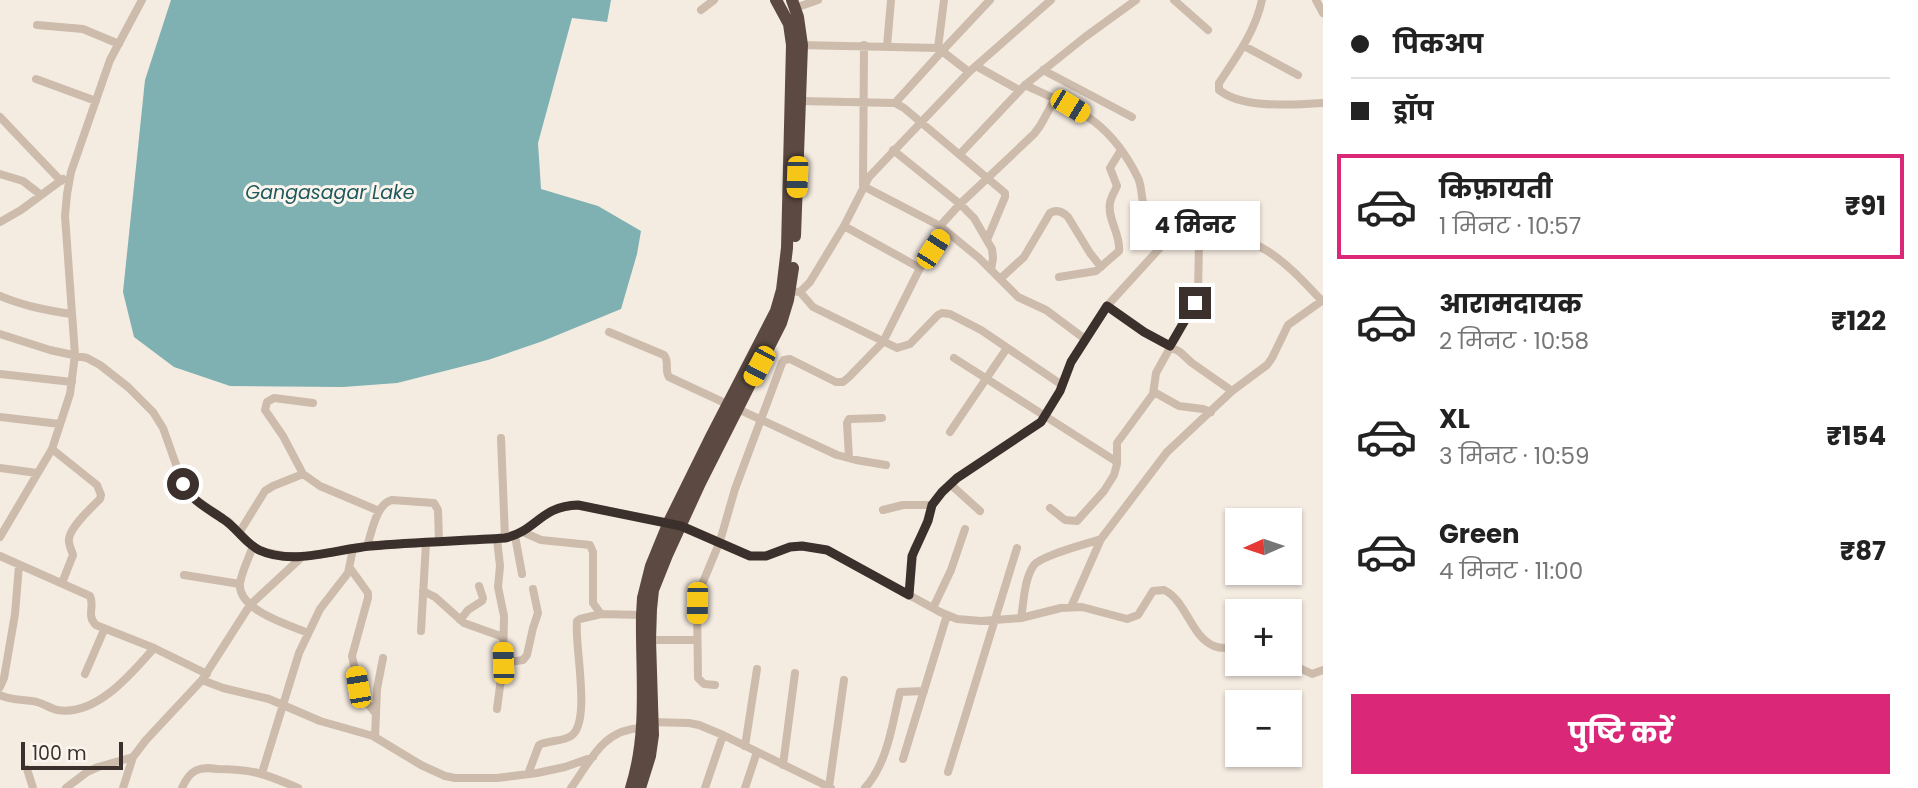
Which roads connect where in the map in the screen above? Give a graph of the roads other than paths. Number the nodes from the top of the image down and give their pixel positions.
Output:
1 (142, 0) edge
2 (714, 0) edge
3 (776, 0) edge
4 (818, 0) edge
5 (891, 0) edge
6 (944, 0) edge
7 (990, 0) edge
8 (1051, 0) edge
9 (1136, 0) edge
10 (1174, 0) edge
11 (1262, 0) edge
12 (1316, 0) edge
13 (793, 4) edge
14 (701, 10) dead end
15 (1323, 13) edge
16 (37, 25) dead end
17 (1208, 30) dead end
18 (119, 44) junction
19 (797, 45) junction
20 (864, 45) junction
21 (887, 46) junction
22 (1244, 46) junction
23 (940, 49) junction
24 (972, 69) junction
25 (1043, 70) junction
26 (1298, 75) dead end
27 (36, 79) dead end
28 (1022, 88) junction
29 (1055, 99) junction
30 (96, 101) junction
31 (800, 101) junction
32 (864, 103) junction
33 (895, 103) junction
34 (1323, 103) edge
35 (1132, 117) dead end
36 (0, 119) edge
37 (921, 121) junction
38 (893, 150) junction
39 (1121, 150) junction
40 (960, 154) junction
41 (71, 172) junction
42 (0, 174) edge
43 (988, 177) junction
44 (61, 181) junction
45 (863, 186) junction
46 (41, 195) junction
47 (960, 204) junction
48 (0, 222) edge
49 (844, 226) junction
50 (942, 228) junction
51 (987, 240) junction
52 (1101, 267) junction
53 (920, 268) junction
54 (991, 270) junction
55 (1059, 277) dead end
56 (1000, 279) junction
57 (790, 291) junction
58 (0, 296) edge
59 (1322, 300) edge
60 (1107, 306) junction
61 (71, 314) junction
62 (609, 332) dead end
63 (0, 334) edge
64 (1085, 339) junction
65 (883, 342) junction
66 (1170, 346) junction
67 (1007, 348) junction
68 (75, 355) junction
69 (954, 358) dead end
70 (0, 374) edge
71 (986, 377) junction
72 (72, 382) junction
73 (1062, 385) junction
74 (1232, 391) junction
75 (1154, 392) junction
76 (313, 403) dead end
77 (734, 406) junction
78 (1211, 412) junction
79 (1046, 416) junction
80 (0, 417) edge
81 (761, 418) junction
82 (882, 418) dead end
83 (60, 424) junction
84 (950, 432) dead end
85 (501, 438) dead end
86 (52, 449) junction
87 (849, 458) junction
88 (1117, 462) junction
89 (886, 465) dead end
90 (0, 468) edge
91 (37, 473) junction
92 (303, 474) junction
93 (950, 484) junction
94 (932, 505) junction
95 (1050, 508) dead end
96 (883, 510) dead end
97 (980, 511) dead end
98 (379, 512) junction
99 (675, 524) junction
100 (965, 528) dead end
101 (239, 533) junction
102 (519, 534) junction
103 (0, 537) edge
104 (501, 539) junction
105 (1101, 540) junction
106 (719, 541) junction
107 (439, 542) junction
108 (426, 543) junction
109 (253, 546) junction
110 (367, 546) junction
111 (353, 548) junction
112 (1017, 548) dead end
113 (0, 555) edge
114 (303, 556) junction
115 (19, 565) junction
116 (350, 568) junction
117 (523, 573) dead end
118 (184, 575) dead end
119 (62, 583) junction
120 (240, 584) junction
121 (479, 586) dead end
122 (533, 589) dead end
123 (423, 591) junction
124 (909, 595) junction
125 (250, 605) junction
126 (1071, 607) junction
127 (933, 608) junction
128 (601, 614) junction
129 (642, 615) junction
130 (947, 615) junction
131 (1021, 618) junction
132 (460, 620) junction
133 (994, 621) junction
134 (104, 630) junction
135 (421, 631) dead end
136 (308, 633) junction
137 (503, 637) junction
138 (650, 640) junction
139 (697, 640) junction
140 (154, 648) junction
141 (1225, 648) edge
142 (383, 658) dead end
143 (503, 663) junction
144 (757, 669) dead end
145 (1302, 669) edge
146 (1323, 670) edge
147 (795, 673) dead end
148 (85, 674) dead end
149 (204, 677) junction
150 (844, 680) dead end
151 (715, 685) dead end
152 (0, 687) edge
153 (924, 691) junction
154 (0, 695) edge
155 (283, 704) junction
156 (496, 709) dead end
157 (376, 714) junction
158 (646, 724) junction
159 (723, 735) junction
160 (375, 737) junction
161 (745, 746) junction
162 (757, 752) junction
163 (133, 757) junction
164 (593, 757) junction
165 (904, 759) dead end
166 (783, 765) junction
167 (27, 769) dead end
168 (948, 772) dead end
169 (262, 773) junction
170 (528, 774) junction
171 (635, 787) edge
172 (869, 787) edge
173 (33, 788) edge
174 (66, 788) edge
175 (122, 788) edge
176 (182, 788) edge
177 (298, 788) edge
178 (571, 788) edge
179 (705, 788) edge
180 (745, 788) edge
181 (830, 788) edge

1 - 18 street
2 - 14 street
3 - 19 highway
4 - 13 street
5 - 21 street
6 - 23 street
7 - 23 street
8 - 24 street
9 - 25 street
10 - 17 street
11 - 22 street
12 - 15 street
13 - 19 highway
16 - 18 street
18 - 30 street
19 - 20 street
19 - 31 highway
19 - 57 highway
20 - 21 street
20 - 32 street
21 - 23 street
22 - 26 street
22 - 34 street
23 - 24 street
23 - 33 street
24 - 28 street
24 - 37 street
25 - 28 street
25 - 35 street
27 - 30 street
28 - 29 street
28 - 40 street
29 - 39 street
29 - 43 street
30 - 41 street
31 - 32 street
31 - 57 highway
32 - 33 street
32 - 45 street
33 - 37 street
36 - 44 street
37 - 38 street
37 - 40 street
38 - 45 street
38 - 47 street
39 - 52 street
39 - 60 street
40 - 43 street
41 - 44 street
41 - 61 street
42 - 46 street
43 - 47 street
43 - 51 street
44 - 46 street
45 - 49 street
45 - 50 street
46 - 48 street
47 - 50 street
47 - 51 street
49 - 53 street
49 - 57 street
50 - 53 street
50 - 54 street
51 - 54 street
52 - 55 street
52 - 56 street
53 - 65 street
54 - 56 street
56 - 64 street
57 - 65 street
57 - 77 highway
58 - 61 street
59 - 66 street
59 - 74 street
60 - 64 street
60 - 66 street
61 - 68 street
62 - 77 street
63 - 68 street
64 - 73 street
65 - 67 street
65 - 81 street
66 - 74 street
66 - 75 street
67 - 71 street
67 - 73 street
68 - 72 street
68 - 101 street
69 - 71 street
70 - 72 street
71 - 79 street
71 - 84 street
72 - 83 street
73 - 79 street
74 - 78 street
75 - 78 street
75 - 88 street
76 - 92 street
77 - 81 street
77 - 99 highway
78 - 105 street
79 - 88 street
79 - 93 street
80 - 83 street
81 - 87 street
81 - 106 street
82 - 87 street
83 - 86 street
85 - 104 street
86 - 91 street
86 - 119 street
87 - 89 street
88 - 95 street
90 - 91 street
91 - 103 street
92 - 98 street
92 - 101 street
93 - 94 street
93 - 97 street
94 - 96 street
94 - 124 street
98 - 107 street
98 - 110 street
99 - 102 street
99 - 106 street
99 - 129 highway
99 - 138 highway
100 - 127 street
101 - 109 street
102 - 104 street
102 - 117 street
102 - 128 street
104 - 107 street
104 - 137 street
105 - 126 street
105 - 131 street
106 - 124 street
106 - 139 street
107 - 108 street
108 - 110 street
108 - 123 street
109 - 114 street
109 - 120 street
110 - 111 street
111 - 114 street
111 - 116 street
112 - 133 street
113 - 115 street
114 - 125 street
115 - 119 street
115 - 152 street
116 - 136 street
116 - 157 street
118 - 120 street
119 - 134 street
120 - 125 street
121 - 132 street
122 - 143 street
123 - 132 street
123 - 135 street
124 - 127 street
125 - 136 street
125 - 149 street
126 - 131 street
126 - 141 street
127 - 130 street
128 - 129 street
128 - 170 street
129 - 158 highway
130 - 133 street
130 - 153 street
131 - 133 street
132 - 137 street
133 - 168 street
134 - 140 street
134 - 148 street
136 - 155 street
137 - 143 street
138 - 139 street
138 - 158 highway
139 - 151 street
140 - 149 street
140 - 154 street
142 - 157 street
143 - 156 street
144 - 161 street
145 - 146 street
147 - 166 street
149 - 155 street
149 - 163 street
150 - 181 street
153 - 165 street
153 - 172 street
155 - 160 street
155 - 169 street
157 - 160 street
158 - 159 street
158 - 164 street
158 - 171 highway
159 - 161 street
159 - 179 street
160 - 170 street
161 - 162 street
162 - 166 street
162 - 180 street
163 - 174 street
163 - 175 street
164 - 170 street
164 - 178 street
166 - 181 street
167 - 173 street
169 - 176 street
169 - 177 street

